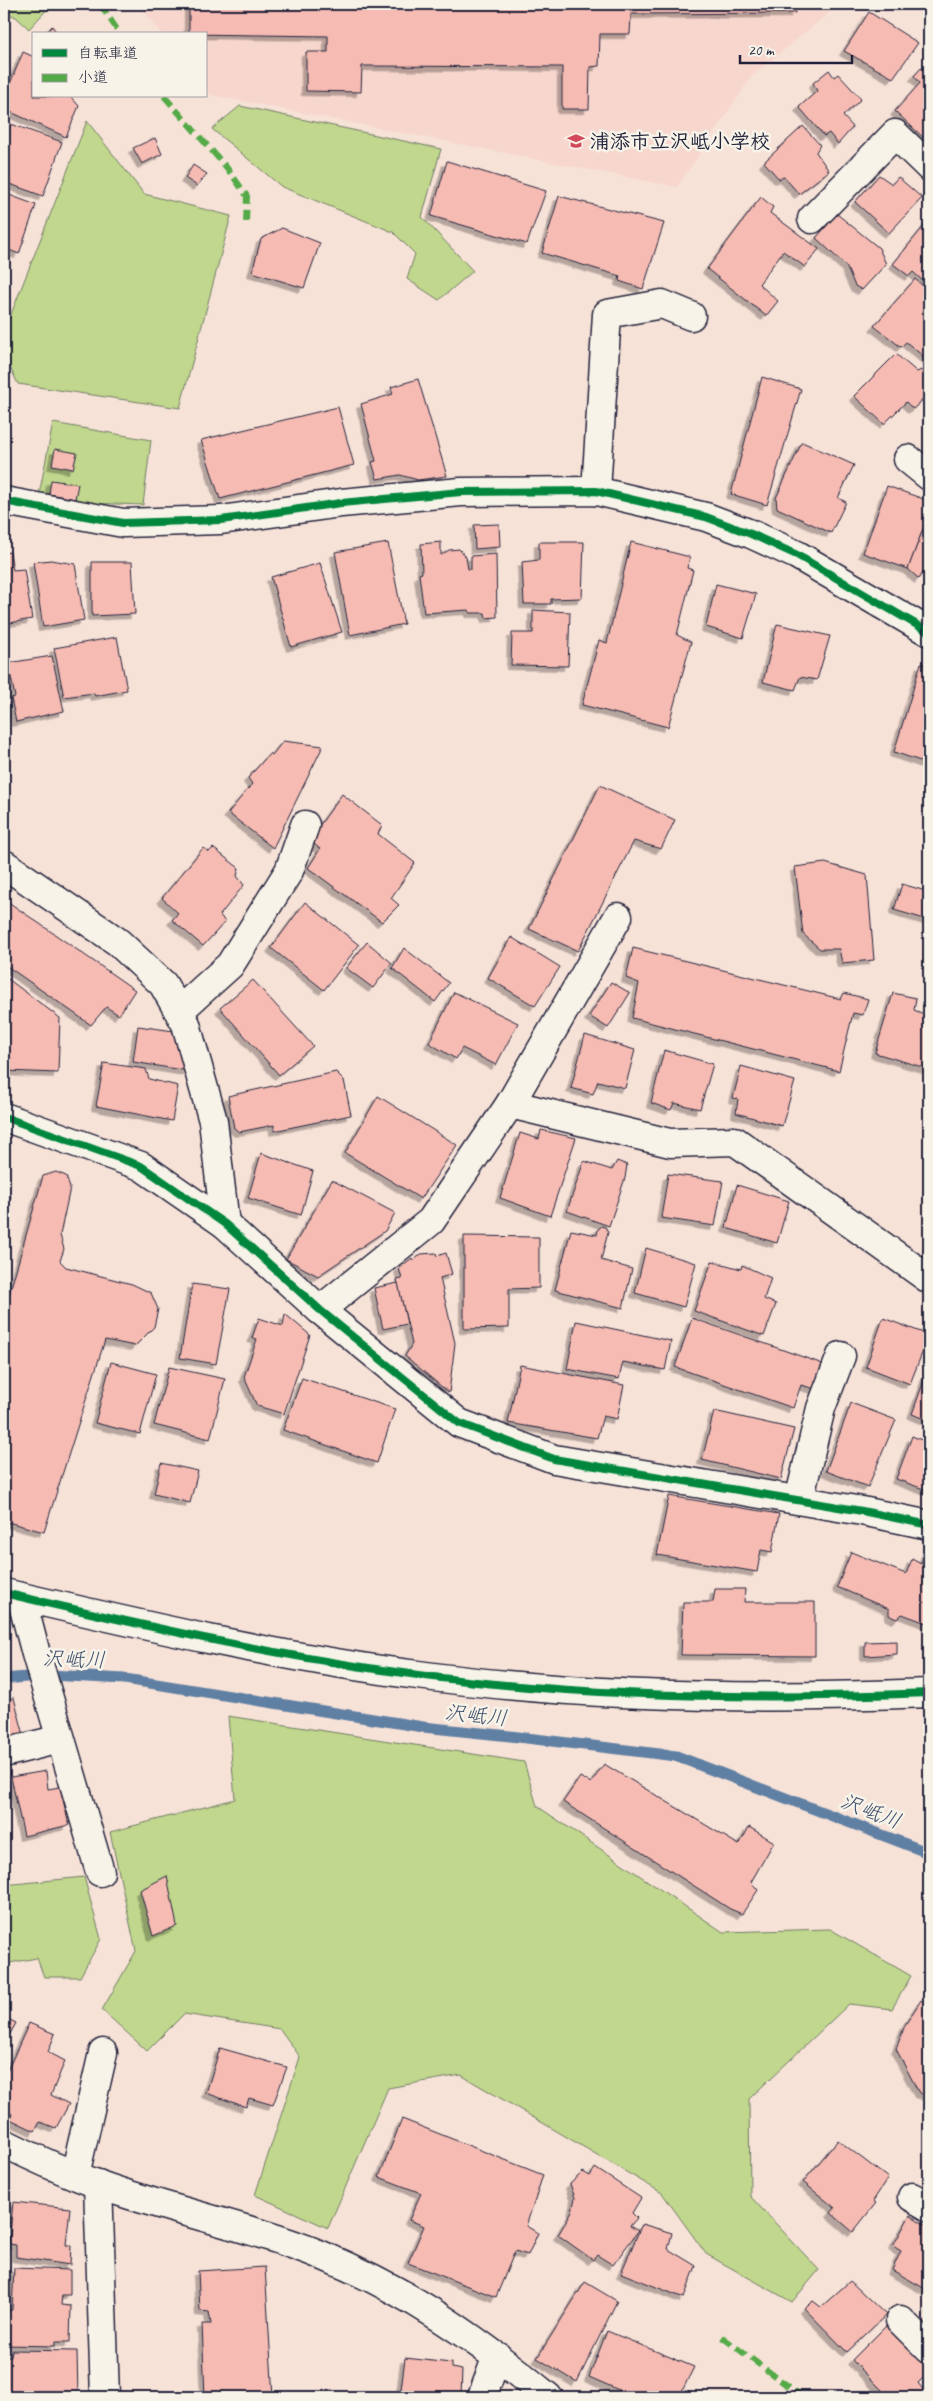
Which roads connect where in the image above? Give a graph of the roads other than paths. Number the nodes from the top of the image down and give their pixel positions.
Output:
1 (929, 167) edge
2 (812, 219) dead end
3 (691, 316) dead end
4 (908, 459) dead end
5 (929, 476) edge
6 (596, 491) junction
7 (4, 501) edge
8 (929, 632) edge
9 (305, 825) dead end
10 (4, 864) edge
11 (618, 916) dead end
12 (179, 1011) junction
13 (510, 1104) junction
14 (4, 1117) edge
15 (225, 1224) junction
16 (929, 1279) edge
17 (320, 1310) junction
18 (840, 1356) dead end
19 (799, 1500) junction
20 (929, 1525) edge
21 (12, 1595) edge
22 (929, 1693) edge
23 (60, 1739) junction
24 (4, 1753) edge
25 (100, 1872) dead end
26 (103, 2053) dead end
27 (4, 2143) edge
28 (86, 2179) junction
29 (900, 2320) dead end
30 (929, 2349) edge
31 (497, 2356) junction
32 (105, 2397) edge
33 (482, 2397) edge
34 (548, 2397) edge

1 - 2 street
3 - 6 street
4 - 5 street
6 - 7 street
6 - 8 street
9 - 12 street
10 - 12 street
11 - 13 street
12 - 15 street
13 - 16 street
13 - 17 street
14 - 15 street
15 - 17 street
17 - 19 street
18 - 19 street
19 - 20 street
21 - 22 street
21 - 23 street
23 - 24 street
23 - 25 street
26 - 28 street
27 - 28 street
28 - 31 street
28 - 32 street
29 - 30 street
31 - 33 street
31 - 34 street

